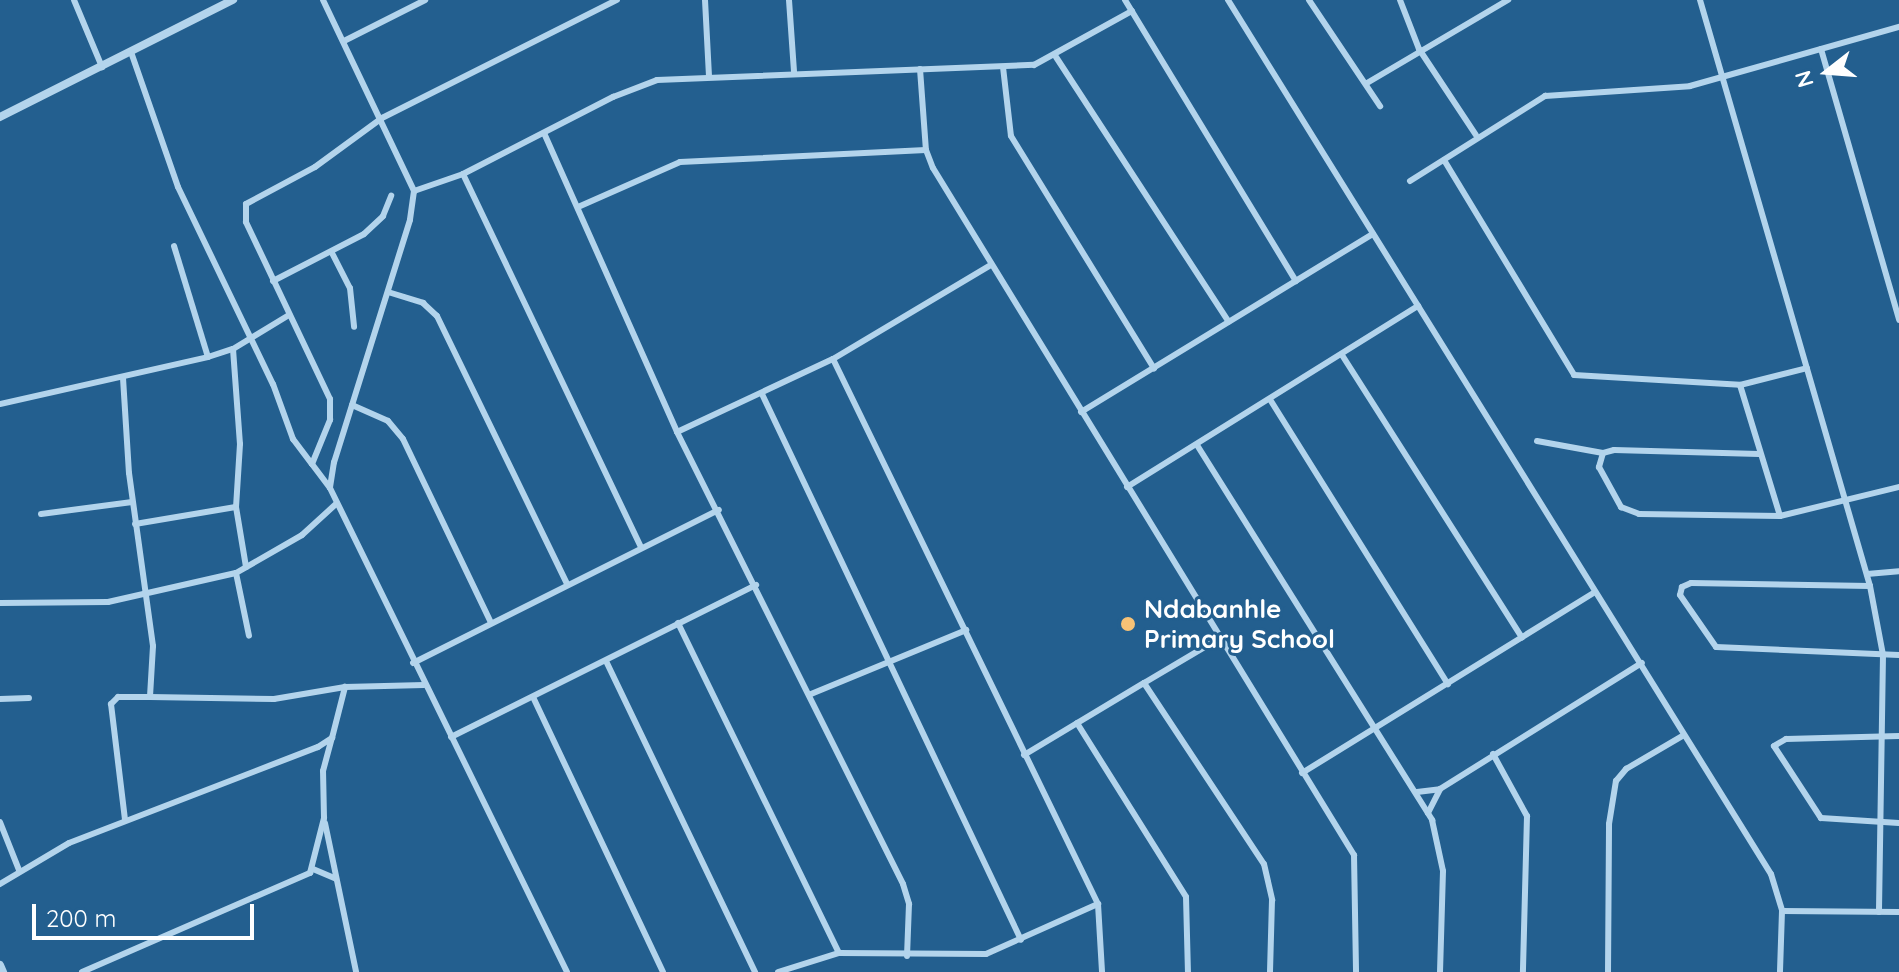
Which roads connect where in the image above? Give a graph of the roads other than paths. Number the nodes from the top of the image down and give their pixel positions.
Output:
1 (74, 0) edge
2 (233, 0) edge
3 (323, 0) edge
4 (425, 0) edge
5 (617, 0) edge
6 (705, 0) edge
7 (789, 0) edge
8 (1125, 0) edge
9 (1228, 0) edge
10 (1309, 0) edge
11 (1400, 0) edge
12 (1508, 0) edge
13 (1700, 0) edge
14 (1132, 11) junction
15 (1899, 27) edge
16 (344, 41) junction
17 (1419, 49) junction
18 (1821, 49) junction
19 (131, 52) junction
20 (1056, 57) junction
21 (102, 67) junction
22 (1003, 67) junction
23 (920, 69) junction
24 (794, 72) junction
25 (709, 76) junction
26 (1723, 76) junction
27 (1367, 83) junction
28 (1380, 106) dead end
29 (0, 117) edge
30 (382, 118) junction
31 (544, 133) junction
32 (1476, 135) junction
33 (926, 150) junction
34 (1444, 160) junction
35 (463, 174) junction
36 (1410, 181) dead end
37 (414, 191) junction
38 (391, 196) dead end
39 (578, 207) junction
40 (1373, 234) junction
41 (174, 246) dead end
42 (332, 253) junction
43 (989, 266) junction
44 (273, 281) junction
45 (1296, 281) junction
46 (388, 292) junction
47 (1418, 306) junction
48 (289, 315) junction
49 (1899, 320) edge
50 (1229, 322) junction
51 (354, 327) dead end
52 (249, 338) junction
53 (233, 349) junction
54 (1342, 355) junction
55 (208, 357) junction
56 (833, 359) junction
57 (1154, 368) junction
58 (1807, 368) junction
59 (123, 378) junction
60 (1740, 385) junction
61 (762, 394) junction
62 (1271, 401) junction
63 (0, 404) edge
64 (352, 405) junction
65 (1081, 412) junction
66 (677, 432) junction
67 (1537, 441) dead end
68 (1197, 445) junction
69 (1603, 453) junction
70 (1759, 454) junction
71 (312, 464) junction
72 (1127, 487) junction
73 (1899, 487) edge
74 (330, 488) junction
75 (1844, 500) junction
76 (132, 502) junction
77 (337, 503) junction
78 (236, 507) junction
79 (719, 510) junction
80 (41, 514) dead end
81 (1780, 516) junction
82 (135, 524) junction
83 (641, 547) junction
84 (246, 567) junction
85 (1899, 571) edge
86 (236, 573) junction
87 (1867, 574) junction
88 (567, 584) junction
89 (756, 585) junction
90 (1870, 586) junction
91 (143, 592) junction
92 (1594, 593) junction
93 (0, 603) edge
94 (491, 623) junction
95 (678, 623) junction
96 (966, 630) junction
97 (249, 636) dead end
98 (1220, 638) junction
99 (1522, 638) junction
100 (1883, 655) junction
101 (1899, 655) edge
102 (606, 661) junction
103 (413, 663) junction
104 (890, 663) junction
105 (1642, 663) junction
106 (1144, 683) junction
107 (1448, 684) junction
108 (424, 685) junction
109 (345, 687) junction
110 (811, 694) junction
111 (150, 697) junction
112 (533, 697) junction
113 (29, 698) dead end
114 (0, 699) edge
115 (1077, 723) junction
116 (1375, 728) junction
117 (1684, 735) junction
118 (1883, 735) junction
119 (1899, 736) edge
120 (451, 737) junction
121 (332, 738) junction
122 (1493, 754) junction
123 (1024, 755) junction
124 (1302, 773) junction
125 (1440, 789) junction
126 (1417, 792) junction
127 (1428, 813) junction
128 (324, 818) junction
129 (125, 820) junction
130 (0, 822) edge
131 (1881, 823) junction
132 (1899, 823) edge
133 (313, 869) junction
134 (19, 870) junction
135 (336, 879) junction
136 (0, 884) edge
137 (1098, 904) junction
138 (1782, 911) junction
139 (1879, 912) junction
140 (1899, 912) edge
141 (1021, 940) junction
142 (839, 953) junction
143 (907, 956) junction
144 (0, 965) edge
145 (3, 972) edge
146 (82, 972) edge
147 (356, 972) edge
148 (567, 972) edge
149 (663, 972) edge
150 (755, 972) edge
151 (778, 972) edge
152 (1102, 972) edge
153 (1188, 972) edge
154 (1270, 972) edge
155 (1356, 972) edge
156 (1440, 972) edge
157 (1523, 972) edge
158 (1608, 972) edge
159 (1780, 972) edge

1 - 21 street
2 - 19 street
3 - 16 street
4 - 16 street
5 - 30 street
6 - 25 street
7 - 24 street
8 - 14 street
9 - 40 street
10 - 27 street
11 - 17 street
12 - 17 street
13 - 26 street
14 - 20 street
14 - 45 street
15 - 18 street
16 - 30 street
17 - 27 street
17 - 32 street
18 - 26 street
18 - 49 street
19 - 21 street
19 - 52 street
20 - 22 street
20 - 50 street
21 - 29 street
22 - 23 street
22 - 57 street
23 - 24 street
23 - 33 street
24 - 25 street
25 - 31 street
26 - 32 street
26 - 58 street
27 - 28 street
30 - 37 street
30 - 44 street
31 - 35 street
31 - 39 street
32 - 34 street
33 - 39 street
33 - 43 street
34 - 36 street
34 - 60 street
35 - 37 street
35 - 83 street
37 - 46 street
38 - 42 street
39 - 66 street
40 - 45 street
40 - 47 street
41 - 55 street
42 - 44 street
42 - 51 street
43 - 56 street
43 - 65 street
44 - 48 street
45 - 50 street
46 - 64 street
46 - 88 street
47 - 54 street
47 - 92 street
48 - 52 street
48 - 71 street
50 - 57 street
52 - 53 street
52 - 71 street
53 - 55 street
53 - 78 street
54 - 62 street
54 - 99 street
55 - 59 street
56 - 61 street
56 - 96 street
57 - 65 street
58 - 60 street
58 - 75 street
59 - 63 street
59 - 76 street
60 - 70 street
61 - 66 street
61 - 104 street
62 - 68 street
62 - 107 street
64 - 74 street
64 - 94 street
65 - 72 street
66 - 79 street
67 - 69 street
68 - 72 street
68 - 116 street
69 - 70 street
69 - 81 street
70 - 81 street
71 - 74 street
72 - 98 street
73 - 75 street
74 - 77 street
75 - 81 street
75 - 87 street
76 - 80 street
76 - 82 street
77 - 84 street
77 - 103 street
78 - 82 street
78 - 84 street
79 - 83 street
79 - 89 street
82 - 91 street
83 - 88 street
84 - 86 street
85 - 87 street
86 - 91 street
86 - 97 street
87 - 90 street
88 - 94 street
89 - 95 street
89 - 110 street
90 - 100 street
90 - 100 street
91 - 93 street
91 - 111 street
92 - 99 street
92 - 105 street
94 - 103 street
95 - 102 street
95 - 142 street
96 - 104 street
96 - 123 street
98 - 106 street
98 - 124 street
99 - 107 street
100 - 101 street
100 - 118 street
102 - 112 street
102 - 150 street
103 - 108 street
104 - 110 street
104 - 141 street
105 - 117 street
105 - 122 street
106 - 115 street
106 - 154 street
107 - 116 street
108 - 109 street
108 - 120 street
109 - 111 street
109 - 121 street
110 - 143 street
111 - 129 street
112 - 120 street
112 - 149 street
113 - 114 street
115 - 123 street
115 - 153 street
116 - 124 street
116 - 126 street
117 - 138 street
117 - 158 street
118 - 119 street
118 - 131 street
118 - 131 street
120 - 148 street
121 - 128 street
121 - 129 street
122 - 125 street
122 - 157 street
123 - 137 street
124 - 155 street
125 - 126 street
125 - 127 street
126 - 127 street
127 - 156 street
128 - 133 street
128 - 135 street
129 - 134 street
130 - 134 street
131 - 132 street
131 - 139 street
133 - 135 street
133 - 146 street
134 - 136 street
135 - 147 street
137 - 141 street
137 - 152 street
138 - 139 street
138 - 159 street
139 - 140 street
141 - 143 street
142 - 143 street
142 - 151 street
144 - 145 street

